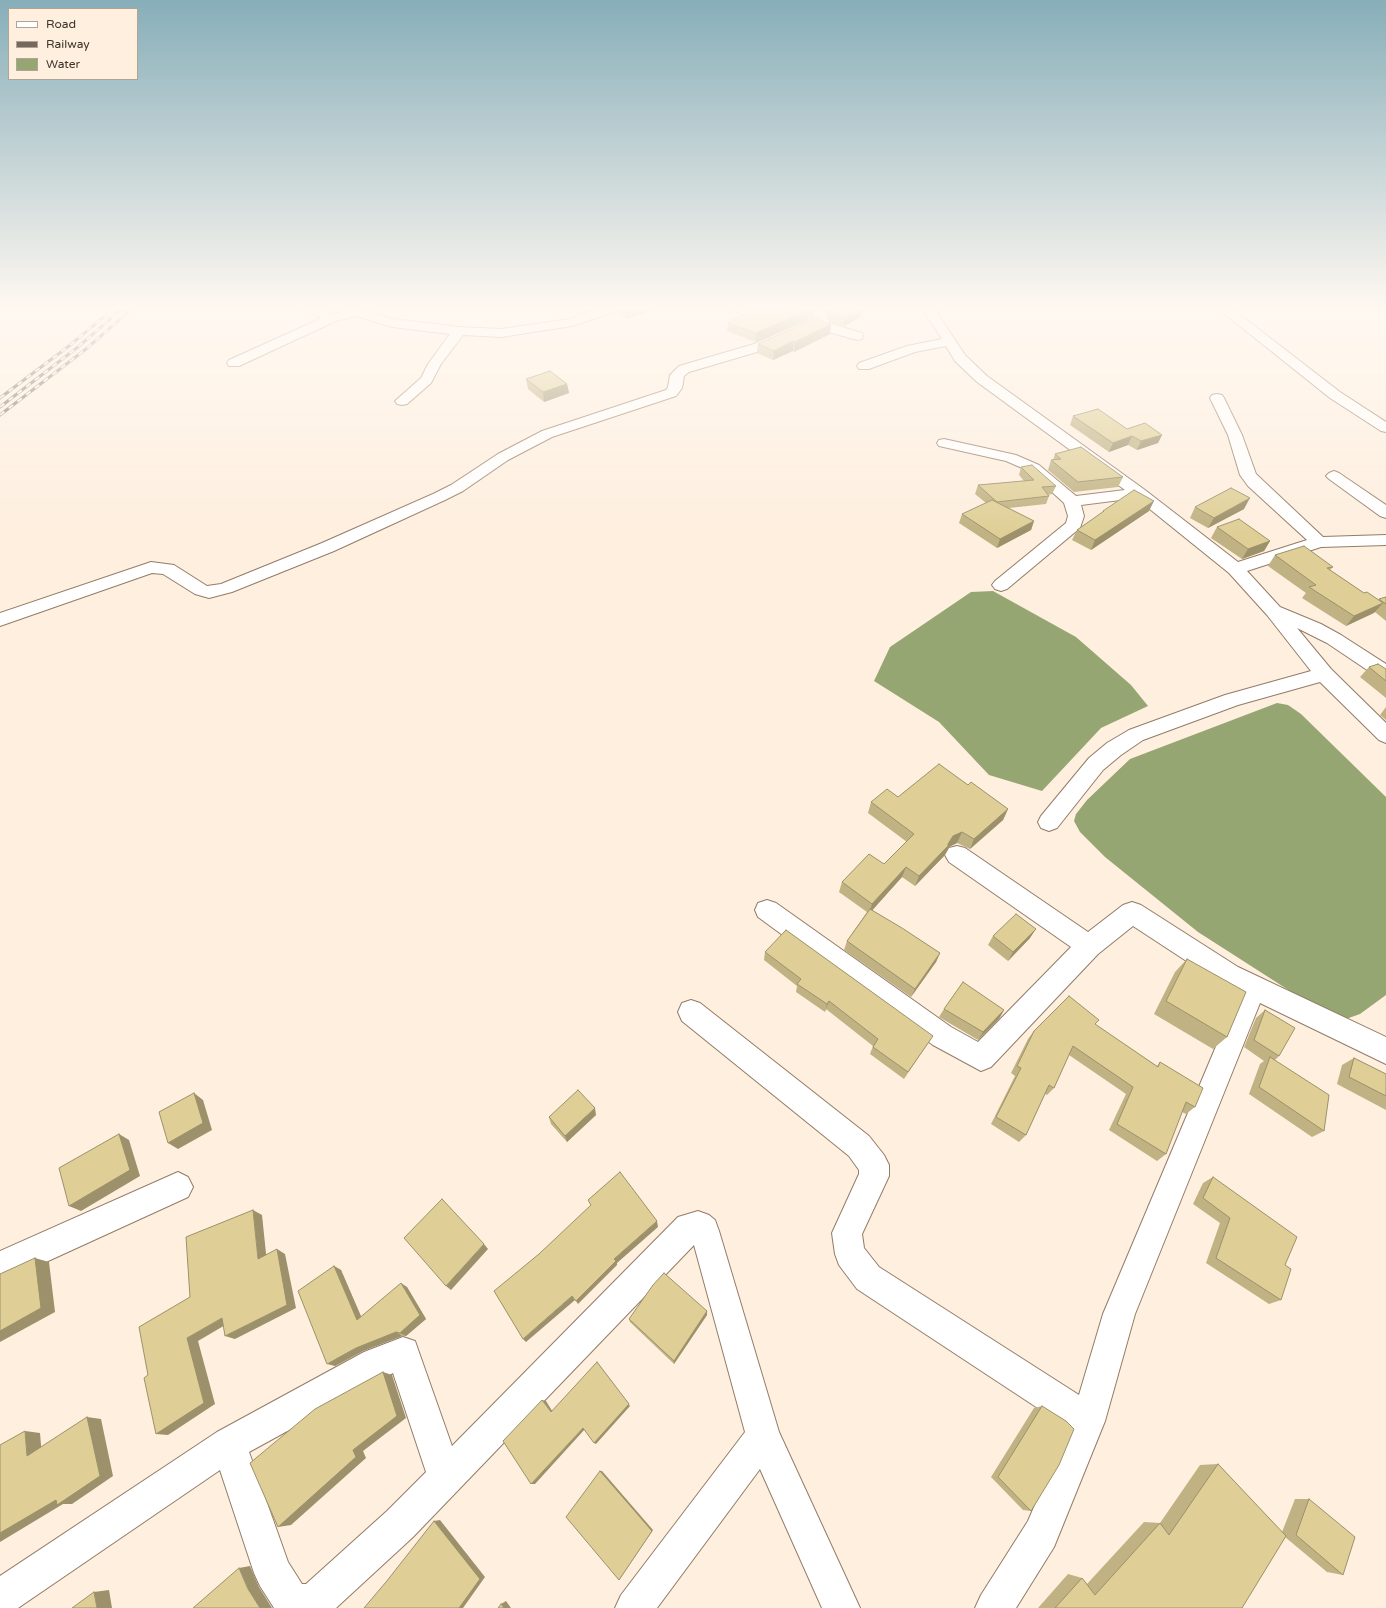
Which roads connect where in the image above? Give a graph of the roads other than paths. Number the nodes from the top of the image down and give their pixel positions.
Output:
1 (424, 382) edge
2 (675, 382) edge
3 (986, 382) edge
4 (1319, 382) edge
5 (1216, 398) dead end
6 (402, 401) dead end
7 (1386, 428) edge
8 (944, 443) dead end
9 (1334, 476) dead end
10 (1139, 493) junction
11 (1072, 501) junction
12 (1386, 513) edge
13 (1386, 540) edge
14 (1319, 542) junction
15 (1235, 569) junction
16 (1002, 585) dead end
17 (1273, 611) junction
18 (0, 620) edge
19 (1378, 659) edge
20 (1324, 674) junction
21 (1386, 674) edge
22 (1386, 735) edge
23 (1049, 822) dead end
24 (957, 855) dead end
25 (767, 910) dead end
26 (1089, 946) junction
27 (1254, 986) junction
28 (691, 1012) dead end
29 (1386, 1051) edge
30 (178, 1187) dead end
31 (0, 1267) edge
32 (1088, 1421) junction
33 (763, 1436) junction
34 (229, 1444) junction
35 (445, 1478) junction
36 (0, 1598) edge
37 (634, 1608) edge
38 (841, 1608) edge
39 (994, 1608) edge

1 - 6 street
2 - 18 street
3 - 10 street
4 - 7 street
5 - 14 street
8 - 11 street
9 - 12 street
10 - 11 street
10 - 15 street
11 - 16 street
13 - 14 street
14 - 15 street
15 - 17 street
17 - 19 street
17 - 20 street
19 - 21 street
20 - 22 street
20 - 23 street
24 - 26 street
25 - 26 street
26 - 27 street
27 - 29 street
27 - 32 street
28 - 32 street
30 - 31 street
32 - 39 street
33 - 35 street
33 - 37 street
33 - 38 street
34 - 35 street
34 - 35 street
34 - 36 street

